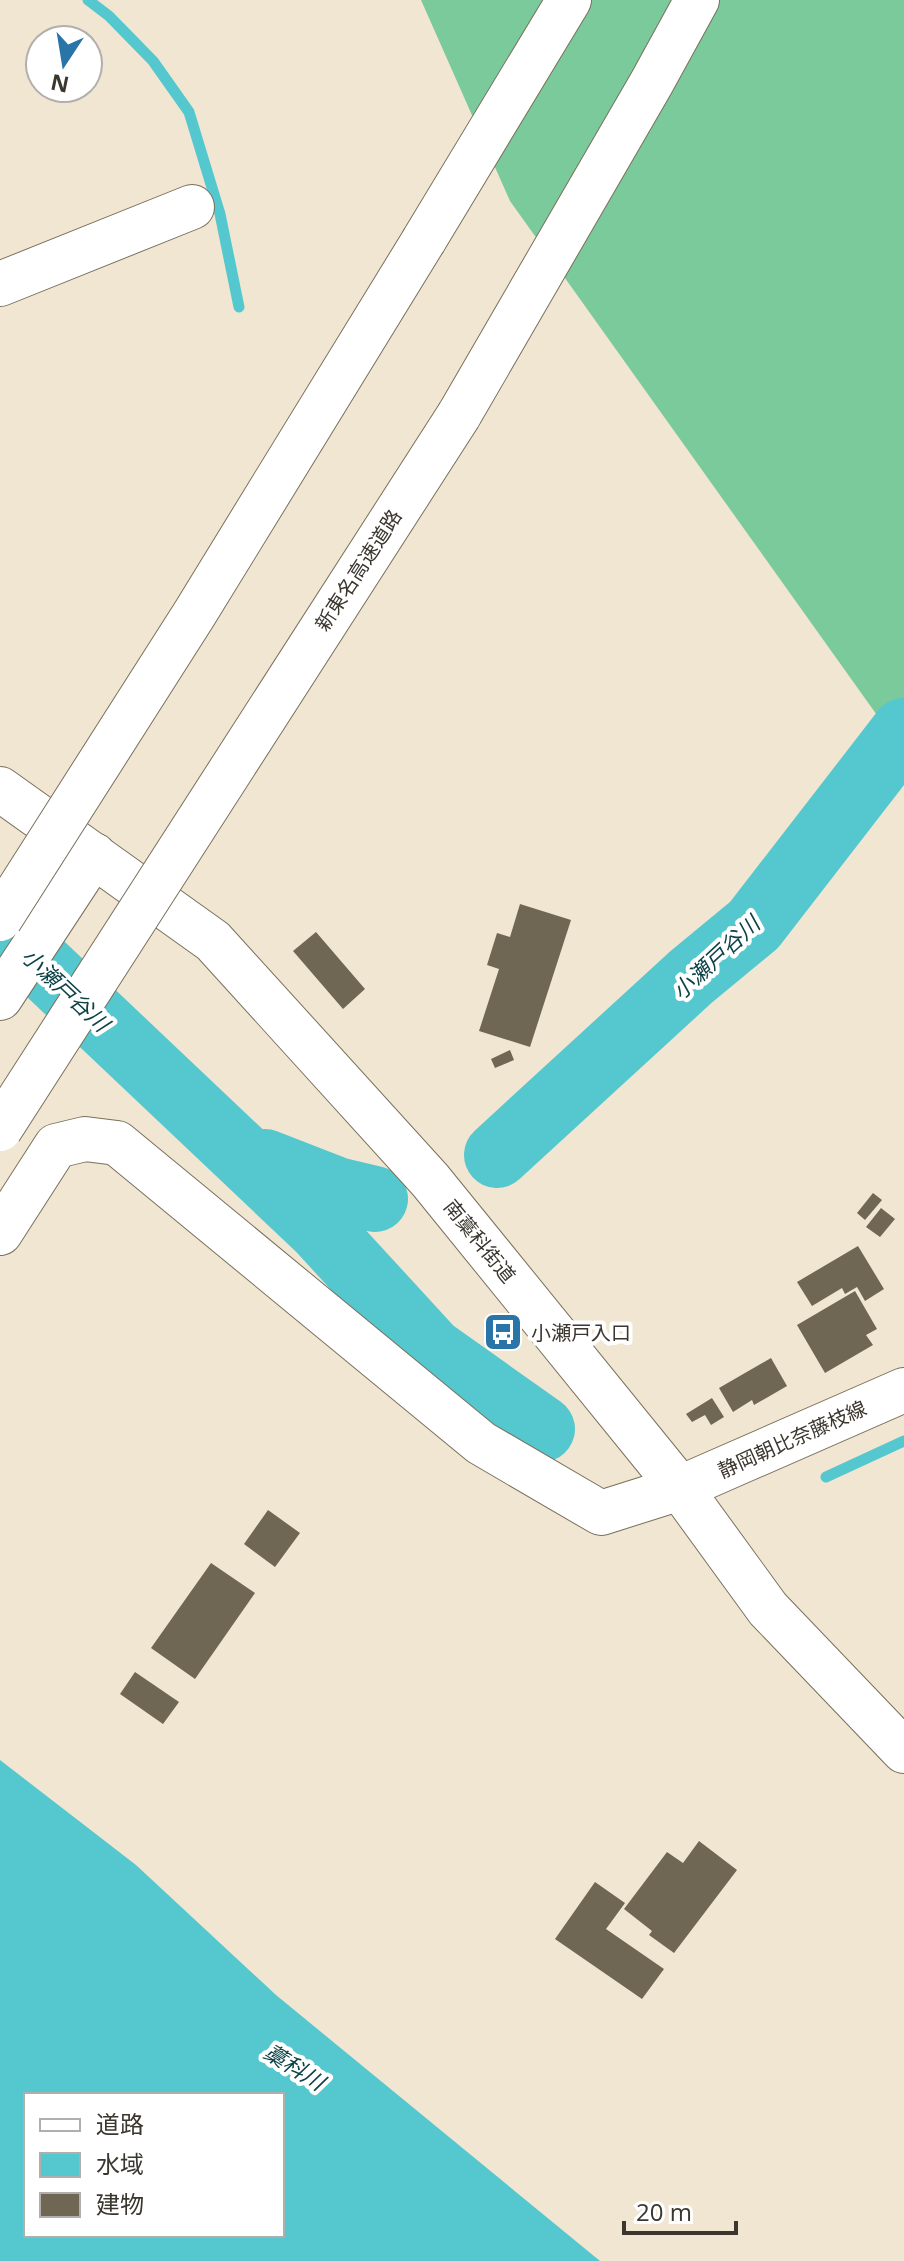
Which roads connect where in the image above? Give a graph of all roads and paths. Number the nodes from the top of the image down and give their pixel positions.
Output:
1 (569, 0) edge
2 (697, 0) edge
3 (704, 0) edge
4 (652, 82) junction
5 (192, 207) dead end
6 (0, 284) edge
7 (0, 789) edge
8 (94, 855) junction
9 (0, 919) edge
10 (0, 998) edge
11 (0, 1129) edge
12 (0, 1233) edge
13 (904, 1390) edge
14 (680, 1488) junction
15 (904, 1751) edge

1 - 9 main road, bridge
2 - 4 main road, 新東名高速道路
3 - 4 main road
4 - 11 main road, 新東名高速道路, bridge
5 - 6 main road
7 - 8 main road, 南藁科街道
8 - 10 main road
8 - 14 main road, 南藁科街道
12 - 14 main road, 静岡朝比奈藤枝線
13 - 14 main road, 静岡朝比奈藤枝線
14 - 15 main road, 南藁科街道

